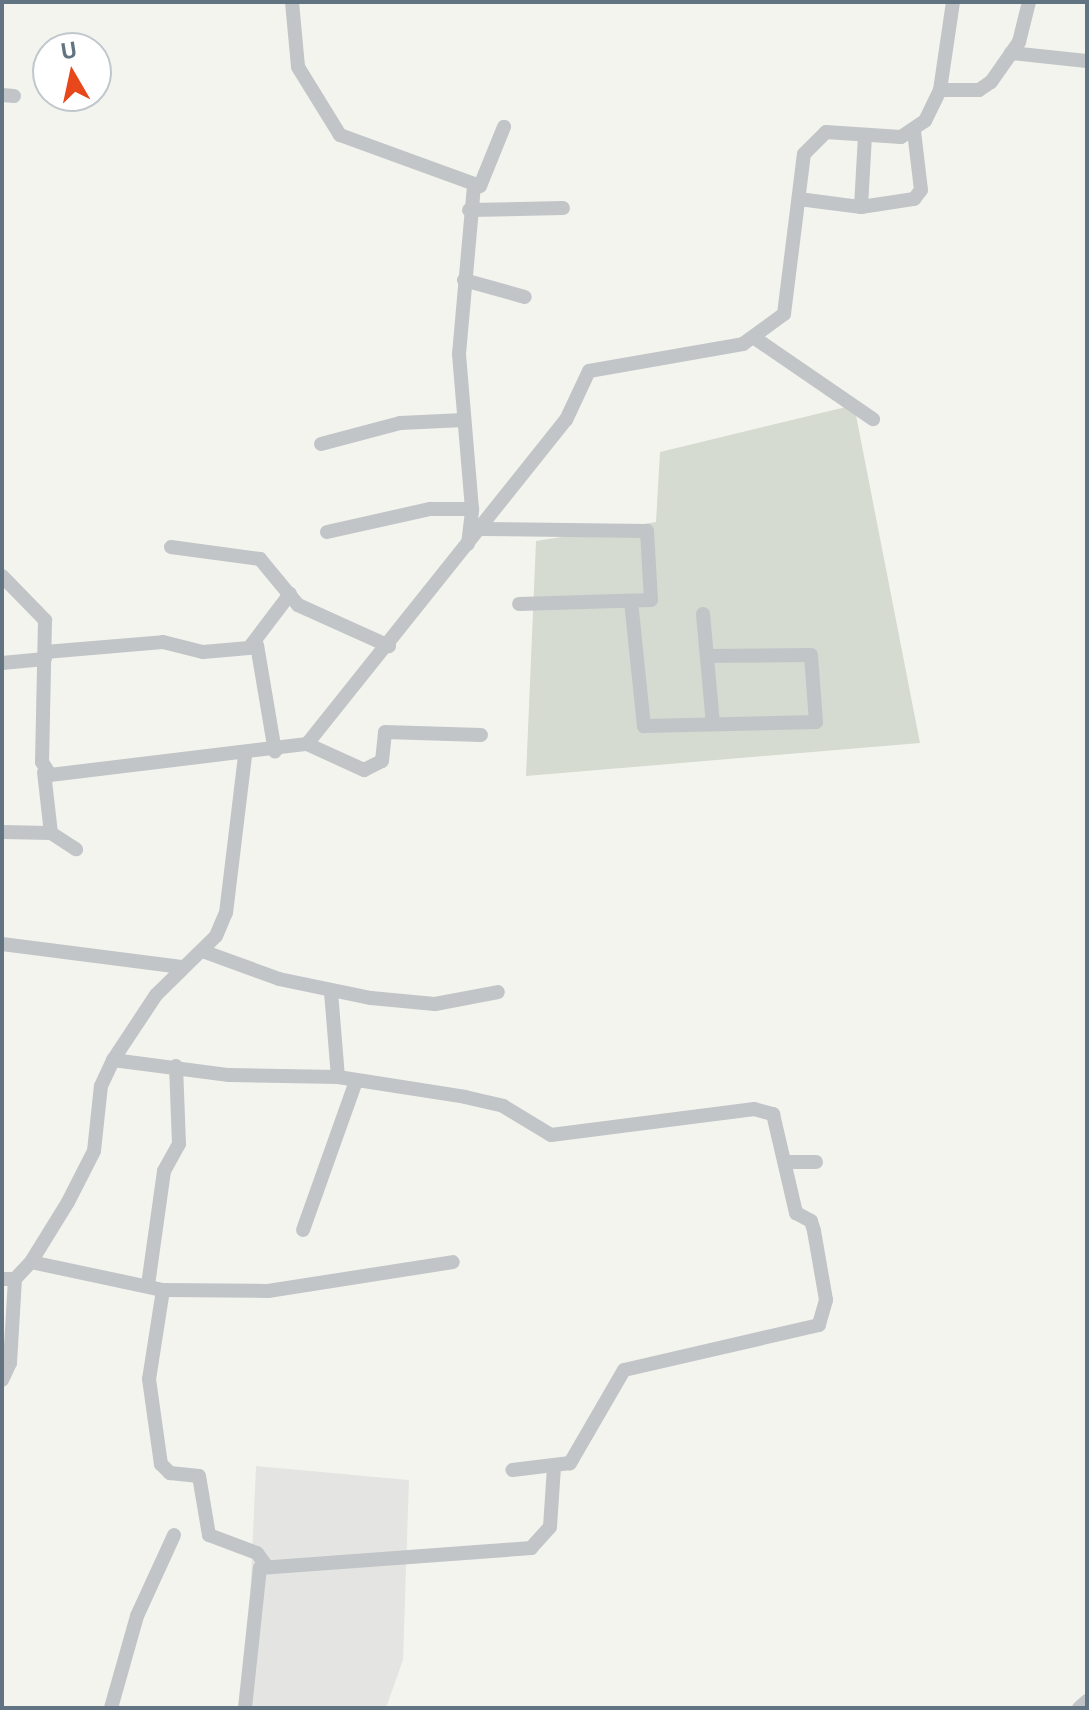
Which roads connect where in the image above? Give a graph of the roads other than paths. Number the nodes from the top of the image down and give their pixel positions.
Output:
1 (292, 2) edge
2 (953, 2) edge
3 (1029, 2) edge
4 (1011, 53) junction
5 (1087, 61) edge
6 (940, 90) junction
7 (504, 127) dead end
8 (914, 131) junction
9 (865, 135) junction
10 (474, 186) junction
11 (799, 199) junction
12 (861, 207) junction
13 (563, 208) dead end
14 (469, 210) junction
15 (464, 280) junction
16 (525, 297) dead end
17 (756, 339) junction
18 (873, 419) dead end
19 (464, 420) junction
20 (321, 444) dead end
21 (472, 509) junction
22 (480, 529) junction
23 (327, 532) dead end
24 (468, 545) junction
25 (171, 547) dead end
26 (2, 576) edge
27 (290, 594) junction
28 (631, 601) junction
29 (519, 604) dead end
30 (703, 614) dead end
31 (257, 645) junction
32 (389, 646) junction
33 (45, 656) junction
34 (707, 656) junction
35 (2, 663) edge
36 (713, 724) junction
37 (481, 735) dead end
38 (307, 744) junction
39 (275, 751) junction
40 (245, 755) junction
41 (44, 772) junction
42 (2, 832) edge
43 (51, 833) junction
44 (76, 849) dead end
45 (2, 944) edge
46 (205, 952) junction
47 (182, 967) junction
48 (331, 992) junction
49 (498, 992) dead end
50 (113, 1060) junction
51 (176, 1066) junction
52 (338, 1077) junction
53 (356, 1081) junction
54 (789, 1162) junction
55 (816, 1162) dead end
56 (303, 1230) dead end
57 (31, 1262) junction
58 (453, 1262) dead end
59 (8, 1279) edge
60 (156, 1288) junction
61 (2, 1380) edge
62 (554, 1467) junction
63 (512, 1470) dead end
64 (174, 1535) dead end
65 (265, 1564) junction
66 (1087, 1701) edge
67 (111, 1708) edge
68 (245, 1708) edge
69 (1079, 1708) edge

1 - 10 street
2 - 6 street
3 - 4 street
4 - 5 street
4 - 6 street
6 - 8 street
7 - 10 street
8 - 9 street
8 - 12 street
9 - 11 street
9 - 12 street
10 - 14 street
11 - 12 street
11 - 17 street
13 - 14 street
14 - 15 street
15 - 16 street
15 - 19 street
17 - 18 street
17 - 22 street
19 - 20 street
19 - 21 street
21 - 23 street
21 - 24 street
22 - 24 street
22 - 28 street
24 - 32 street
25 - 27 street
26 - 33 street
27 - 31 street
27 - 32 street
28 - 29 street
28 - 36 street
30 - 34 street
31 - 33 street
31 - 39 street
32 - 38 street
33 - 35 street
33 - 41 street
34 - 36 street
34 - 36 street
37 - 38 street
38 - 39 street
39 - 40 street
40 - 41 street
40 - 46 street
41 - 43 street
42 - 43 street
43 - 44 street
45 - 47 street
46 - 47 street
46 - 48 street
47 - 50 street
48 - 49 street
48 - 52 street
50 - 51 street
50 - 57 street
51 - 52 street
51 - 60 street
52 - 53 street
53 - 54 street
53 - 56 street
54 - 55 street
54 - 62 street
57 - 59 street
57 - 60 street
58 - 60 street
59 - 61 street
60 - 65 street
62 - 63 street
62 - 65 street
64 - 67 street
65 - 68 street
66 - 69 street

